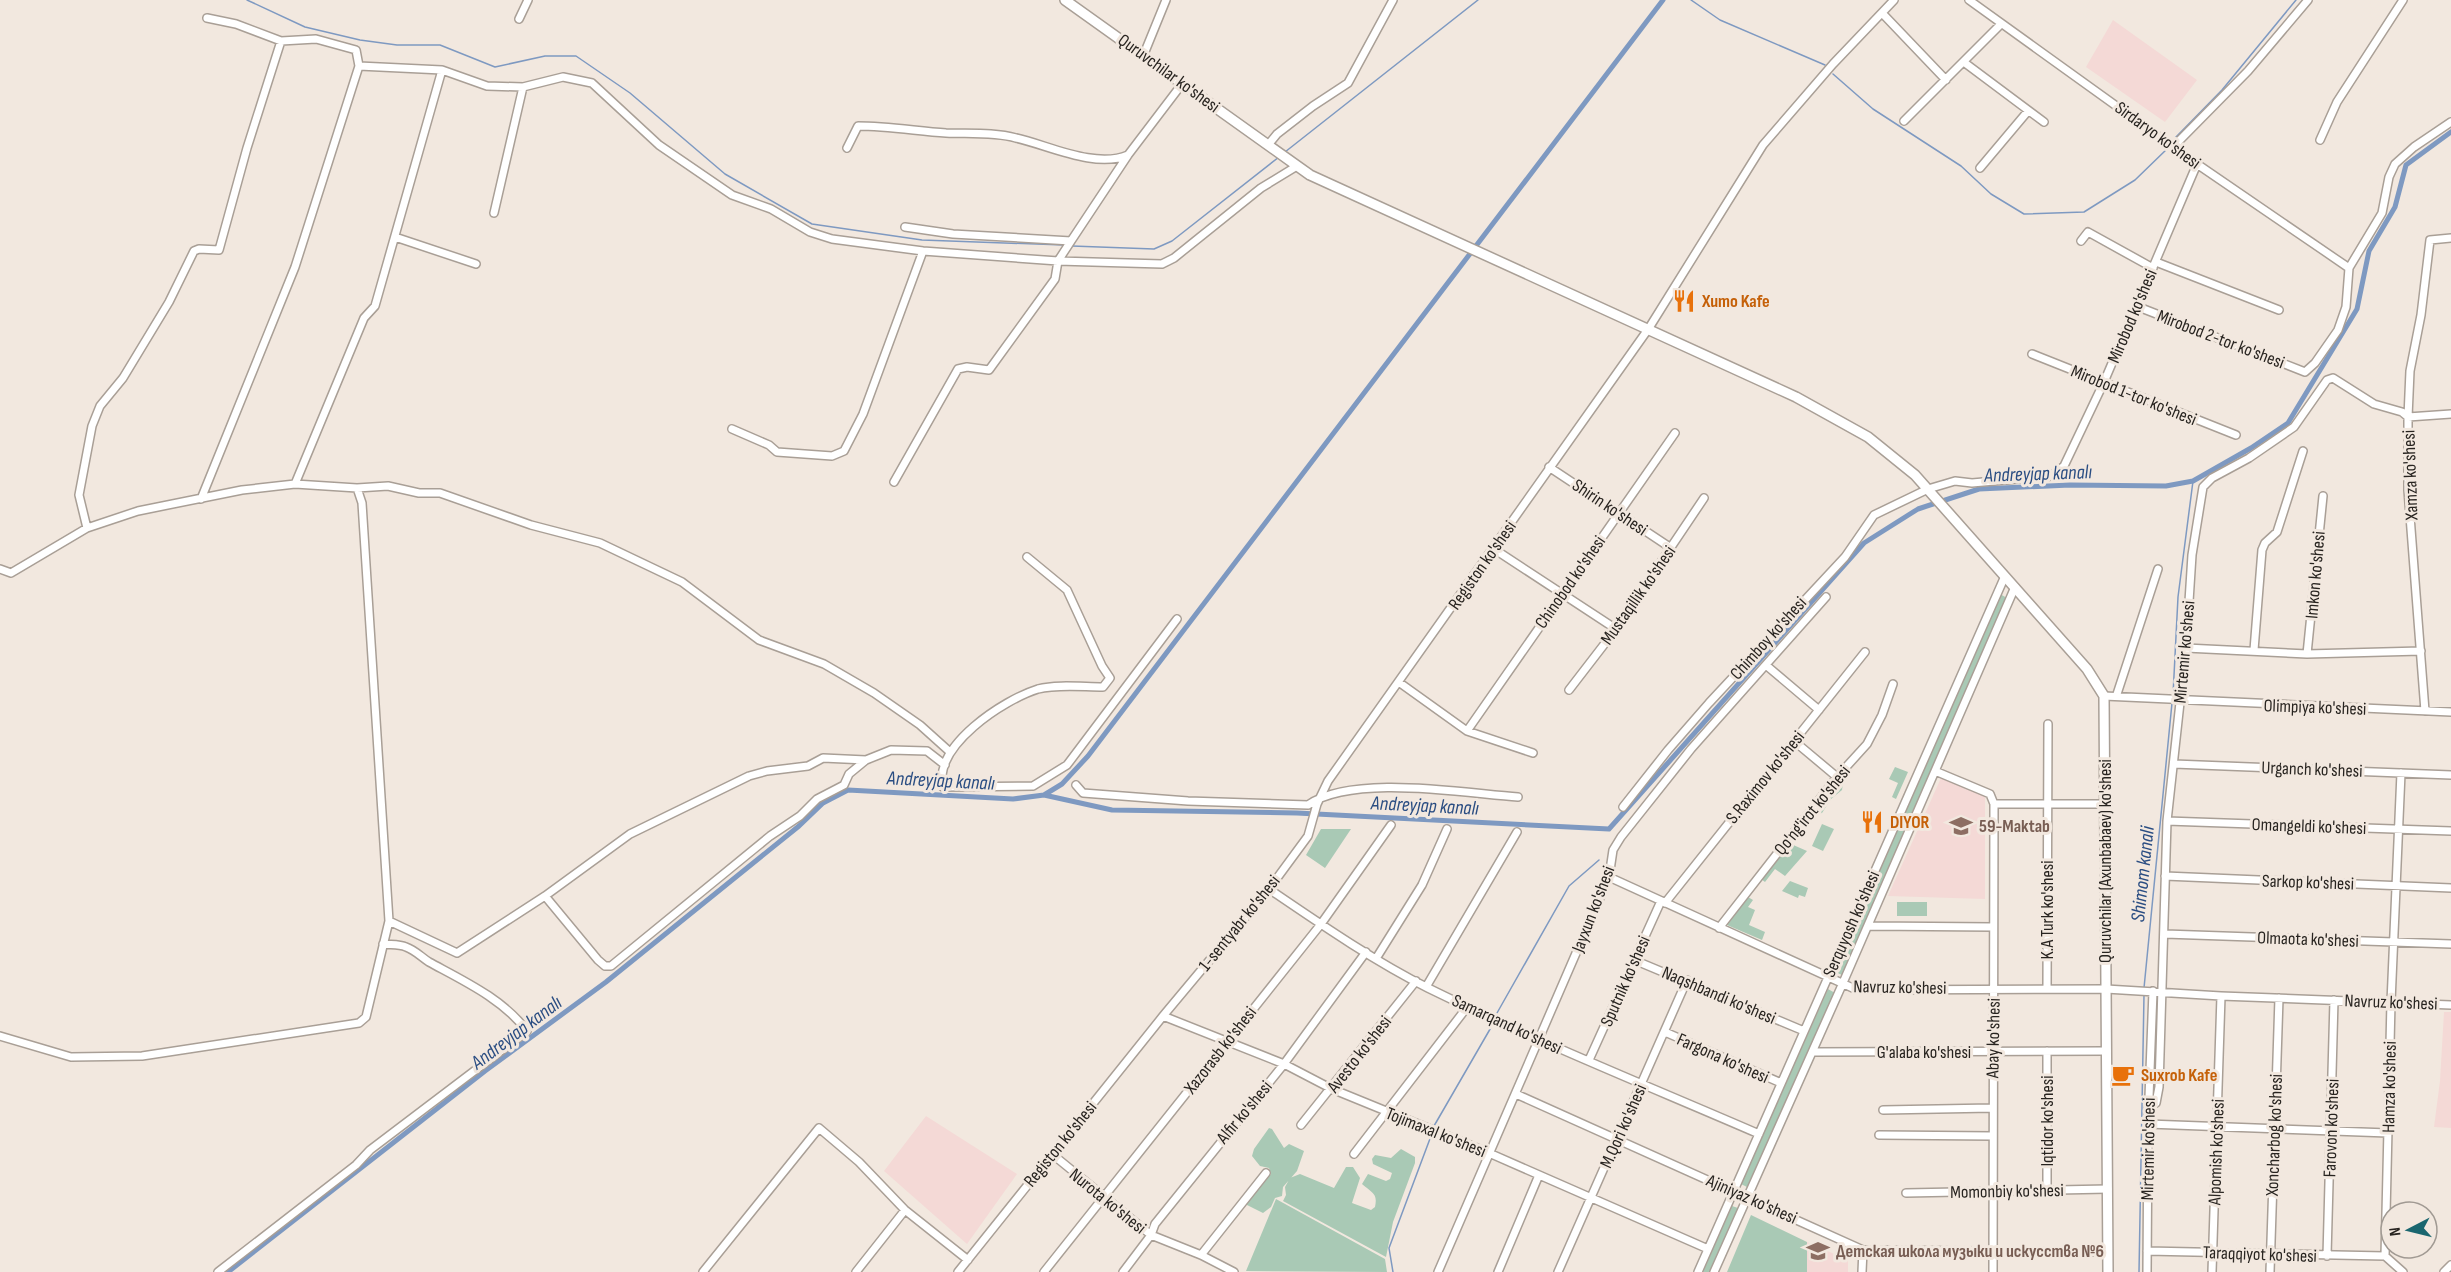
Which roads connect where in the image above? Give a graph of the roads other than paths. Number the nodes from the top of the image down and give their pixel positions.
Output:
1 (528, 0) edge
2 (1065, 0) edge
3 (1166, 0) edge
4 (1393, 0) edge
5 (1894, 0) edge
6 (1969, 0) edge
7 (2308, 0) edge
8 (2403, 0) edge
9 (1882, 13) junction
10 (207, 18) dead end
11 (519, 19) dead end
12 (2001, 24) junction
13 (281, 41) junction
14 (1144, 54) junction
15 (1965, 63) junction
16 (359, 66) junction
17 (442, 70) junction
18 (1946, 80) junction
19 (1182, 84) junction
20 (523, 87) junction
21 (2028, 111) junction
22 (1904, 121) dead end
23 (2044, 122) dead end
24 (2451, 122) edge
25 (2320, 140) dead end
26 (1270, 146) junction
27 (2174, 146) junction
28 (847, 148) dead end
29 (1128, 155) junction
30 (1293, 163) junction
31 (2197, 164) junction
32 (1980, 168) dead end
33 (494, 213) dead end
34 (905, 226) dead end
35 (395, 237) junction
36 (2451, 238) edge
37 (1071, 241) junction
38 (2081, 242) dead end
39 (923, 251) junction
40 (1058, 261) junction
41 (476, 264) dead end
42 (2154, 265) junction
43 (2349, 268) junction
44 (2136, 306) junction
45 (2279, 309) dead end
46 (1648, 328) junction
47 (2032, 354) dead end
48 (2104, 382) junction
49 (2451, 414) edge
50 (2408, 417) junction
51 (732, 429) dead end
52 (1675, 433) dead end
53 (2236, 435) dead end
54 (2303, 451) dead end
55 (2064, 466) joint
56 (1549, 467) junction
57 (894, 482) dead end
58 (295, 484) junction
59 (357, 488) junction
60 (1928, 489) junction
61 (2323, 496) dead end
62 (1704, 498) dead end
63 (201, 499) junction
64 (1618, 512) junction
65 (87, 528) junction
66 (1671, 548) junction
67 (1494, 549) junction
68 (1027, 557) dead end
69 (0, 569) edge
70 (2158, 569) dead end
71 (2005, 576) junction
72 (2015, 587) junction
73 (1561, 595) junction
74 (1826, 597) dead end
75 (1178, 619) dead end
76 (1616, 629) junction
77 (2186, 648) junction
78 (2254, 650) junction
79 (2421, 651) junction
80 (1865, 652) dead end
81 (2307, 654) junction
82 (1767, 666) junction
83 (1400, 683) junction
84 (1893, 684) dead end
85 (1569, 690) dead end
86 (2117, 694) junction
87 (2104, 696) junction
88 (2180, 701) junction
89 (1819, 710) junction
90 (2425, 711) junction
91 (2451, 712) edge
92 (2048, 724) dead end
93 (1467, 732) junction
94 (1794, 741) junction
95 (950, 752) junction
96 (1533, 753) dead end
97 (866, 760) junction
98 (2174, 764) junction
99 (945, 765) junction
100 (1935, 771) junction
101 (2401, 773) junction
102 (2451, 775) edge
103 (1837, 777) junction
104 (1076, 785) dead end
105 (1518, 797) dead end
106 (1319, 800) junction
107 (2048, 803) junction
108 (1994, 804) junction
109 (2106, 804) junction
110 (1623, 807) dead end
111 (2167, 821) junction
112 (1391, 825) dead end
113 (1311, 828) joint
114 (1447, 828) dead end
115 (2399, 829) junction
116 (2451, 831) edge
117 (1517, 832) dead end
118 (2165, 876) junction
119 (1609, 877) junction
120 (2396, 885) junction
121 (2451, 888) edge
122 (1269, 889) junction
123 (545, 896) junction
124 (1663, 902) junction
125 (389, 921) junction
126 (1321, 924) junction
127 (1868, 926) junction
128 (1993, 927) junction
129 (1719, 928) junction
130 (2165, 934) junction
131 (2393, 942) junction
132 (383, 944) junction
133 (2451, 944) edge
134 (1366, 952) junction
135 (1377, 957) junction
136 (1634, 960) junction
137 (1828, 976) junction
138 (1687, 980) junction
139 (1416, 981) junction
140 (1842, 985) junction
141 (1426, 987) junction
142 (1993, 988) junction
143 (2047, 989) junction
144 (2106, 989) junction
145 (2149, 990) junction
146 (2164, 992) junction
147 (2222, 996) junction
148 (2279, 998) junction
149 (2334, 1000) junction
150 (2391, 1002) junction
151 (2451, 1005) edge
152 (1468, 1006) junction
153 (1163, 1016) junction
154 (1803, 1031) junction
155 (1665, 1032) junction
156 (0, 1036) edge
157 (1538, 1040) junction
158 (1226, 1042) junction
159 (2048, 1051) junction
160 (2107, 1051) junction
161 (1813, 1052) junction
162 (1992, 1052) junction
163 (1589, 1060) junction
164 (1284, 1064) junction
165 (1781, 1083) junction
166 (1642, 1084) junction
167 (1332, 1089) junction
168 (1516, 1094) junction
169 (2148, 1107) junction
170 (1992, 1108) junction
171 (1883, 1110) dead end
172 (1387, 1112) junction
173 (2148, 1124) junction
174 (1301, 1125) dead end
175 (2217, 1125) junction
176 (2274, 1127) junction
177 (2331, 1130) junction
178 (2388, 1133) junction
179 (1759, 1134) junction
180 (1879, 1135) dead end
181 (1992, 1136) junction
182 (1618, 1139) junction
183 (1489, 1153) junction
184 (1052, 1154) junction
185 (1354, 1154) dead end
186 (1266, 1173) dead end
187 (1539, 1175) junction
188 (2108, 1189) junction
189 (1735, 1191) junction
190 (2047, 1191) junction
191 (1992, 1192) junction
192 (1906, 1193) dead end
193 (1747, 1196) junction
194 (1103, 1198) junction
195 (1591, 1198) junction
196 (2386, 1200) edge
197 (905, 1209) junction
198 (1151, 1235) junction
199 (1708, 1249) junction
200 (1863, 1250) junction
201 (2147, 1251) junction
202 (2212, 1251) junction
203 (1993, 1252) junction
204 (2107, 1252) junction
205 (2271, 1254) junction
206 (1201, 1255) junction
207 (2327, 1256) junction
208 (2379, 1256) edge
209 (969, 1260) junction
210 (2390, 1260) edge
211 (2451, 1265) edge
212 (218, 1272) edge
213 (703, 1272) edge
214 (856, 1272) edge
215 (958, 1272) edge
216 (1044, 1272) edge
217 (1123, 1272) edge
218 (1234, 1272) edge
219 (1438, 1272) edge
220 (1498, 1272) edge
221 (1558, 1272) edge
222 (1698, 1272) edge
223 (1714, 1272) edge
224 (1862, 1272) edge
225 (1993, 1272) edge
226 (2108, 1272) edge
227 (2147, 1272) edge
228 (2212, 1272) edge
229 (2270, 1272) edge
230 (2403, 1272) edge
231 (2444, 1272) edge

1 - 11 street
2 - 14 main road, Quruvchilar ko'shesi
3 - 14 street
4 - 26 street
5 - 9 street, Registon ko'shesi
6 - 12 street, Sirdaryo ko'shesi
7 - 27 street
8 - 25 street
9 - 18 street
9 - 46 street, Registon ko'shesi
10 - 13 street
12 - 15 street
12 - 27 street, Sirdaryo ko'shesi
13 - 16 street
13 - 65 street
14 - 19 main road, Quruvchilar ko'shesi
15 - 18 street
15 - 21 street
16 - 17 street
16 - 63 street
17 - 20 street
17 - 35 street
18 - 22 street
19 - 26 main road, Quruvchilar ko'shesi
19 - 29 street
20 - 33 street
20 - 39 street
21 - 23 street
21 - 32 street
24 - 43 street
26 - 30 main road, Quruvchilar ko'shesi
27 - 31 street, Sirdaryo ko'shesi
28 - 29 street
29 - 37 street
30 - 40 street
30 - 46 main road, Quruvchilar ko'shesi
31 - 42 street, Mirobod ko'shesi
31 - 43 street, Sirdaryo ko'shesi
34 - 37 street
35 - 41 street
35 - 58 street
36 - 50 street, Xamza ko'shesi
37 - 40 street
38 - 42 street
39 - 40 street
39 - 51 street
40 - 57 street
42 - 44 street, Mirobod ko'shesi
42 - 45 street
43 - 44 street, Mirobod 2-tor ko'shesi
44 - 48 street, Mirobod ko'shesi
46 - 56 street, Registon ko'shesi
46 - 60 main road, Quruvchilar ko'shesi
47 - 48 street, Mirobod 1-tor ko'shesi
48 - 53 street, Mirobod 1-tor ko'shesi
48 - 55 street, Mirobod ko'shesi
49 - 50 street
50 - 77 street, Mirtemir ko'shesi
50 - 79 street, Xamza ko'shesi
52 - 64 street, Chinobod ko'shesi
54 - 78 street
55 - 60 street, Chimboy ko'shesi
56 - 64 street, Shirin ko'shesi
56 - 67 street, Registon ko'shesi
58 - 59 street
58 - 63 street
59 - 95 street
59 - 125 street
60 - 71 main road, Quruvchilar ko'shesi
60 - 110 street, Chimboy ko'shesi
61 - 81 street, Imkon ko'shesi
62 - 66 street, Mustaqillik ko'shesi
63 - 65 street
64 - 66 street, Shirin ko'shesi
64 - 73 street, Chinobod ko'shesi
65 - 69 street
66 - 76 street, Mustaqillik ko'shesi
67 - 73 street
67 - 83 street, Registon ko'shesi
68 - 95 street
70 - 86 street
71 - 72 main road
71 - 137 street, Serquyosh ko'shesi
72 - 87 main road
72 - 100 street, Serquyosh ko'shesi
73 - 76 street
73 - 93 street, Chinobod ko'shesi
74 - 82 street, Jayxun ko'shesi
75 - 99 street
76 - 85 street, Mustaqillik ko'shesi
77 - 78 street
77 - 88 street, Mirtemir ko'shesi
78 - 81 street
79 - 81 street
79 - 90 street, Xamza ko'shesi
80 - 89 street, S.Raximov ko'shesi
82 - 89 street
82 - 119 street, Jayxun ko'shesi
83 - 93 street
83 - 106 street, Registon ko'shesi
84 - 103 street, Qo'ng'irot ko'shesi
86 - 87 street, Olimpiya ko'shesi
86 - 88 street, Olimpiya ko'shesi
87 - 109 main road, Quruvchilar (Axunbabaev) ko'shesi
88 - 90 street, Olimpiya ko'shesi
88 - 98 street, Mirtemir ko'shesi
89 - 94 street, S.Raximov ko'shesi
90 - 91 street, Olimpiya ko'shesi
92 - 107 street, K.A Turk ko'shesi
93 - 96 street
94 - 103 street
94 - 124 street, S.Raximov ko'shesi
95 - 99 street
97 - 99 street
97 - 123 street
97 - 123 street
98 - 101 street, Urganch ko'shesi
98 - 111 street, Mirtemir ko'shesi
100 - 108 street
100 - 127 street, Serquyosh ko'shesi
101 - 102 street, Urganch ko'shesi
101 - 115 street, Hamza ko'shesi
103 - 129 street, Qo'ng'irot ko'shesi
104 - 106 street
105 - 106 street
106 - 113 street, Registon ko'shesi
107 - 108 street
107 - 109 street
107 - 143 street, K.A Turk ko'shesi
108 - 128 street, Abay ko'shesi
109 - 144 main road, Quruvchilar (Axunbabaev) ko'shesi
111 - 115 street, Omangeldi ko'shesi
111 - 118 street, Mirtemir ko'shesi
112 - 126 street, Xazorasb ko'shesi
113 - 122 street, 1-sentyabr ko'shesi
114 - 135 street
115 - 116 street, Omangeldi ko'shesi
115 - 120 street, Hamza ko'shesi
117 - 141 street
118 - 120 street, Sarkop ko'shesi
118 - 130 street, Mirtemir ko'shesi
119 - 124 street, Navruz ko'shesi
119 - 157 street, Jayxun ko'shesi
120 - 121 street, Sarkop ko'shesi
120 - 131 street, Hamza ko'shesi
122 - 126 street, Samarqand ko'shesi
122 - 153 street, 1-sentyabr ko'shesi
123 - 125 street
124 - 129 street, Navruz ko'shesi
124 - 136 street, Sputnik ko'shesi
125 - 132 street
126 - 134 street, Samarqand ko'shesi
126 - 158 street, Xazorasb ko'shesi
127 - 128 street
127 - 140 street, Serquyosh ko'shesi
128 - 142 street, Abay ko'shesi
129 - 137 street, Navruz ko'shesi
130 - 131 street, Olmaota ko'shesi
130 - 146 street, Mirtemir ko'shesi
131 - 133 street, Olmaota ko'shesi
131 - 150 street, Hamza ko'shesi
132 - 156 street
132 - 212 street
134 - 135 street, Samarqand ko'shesi
134 - 164 street, Alfir ko'shesi
135 - 139 street, Samarqand ko'shesi
136 - 138 street, Naqshbandi ko'shesi
136 - 163 street, Sputnik ko'shesi
137 - 140 street, Navruz ko'shesi
137 - 154 street, Serquyosh ko'shesi
138 - 154 street, Naqshbandi ko'shesi
138 - 155 street, M.Qori ko'shesi
139 - 141 street, Samarqand ko'shesi
139 - 167 street, Avesto ko'shesi
140 - 142 street, Navruz ko'shesi
140 - 161 street, Serquyosh ko'shesi
141 - 152 street, Samarqand ko'shesi
142 - 143 street, Navruz ko'shesi
142 - 162 street, Abay ko'shesi
143 - 144 street, Navruz ko'shesi
144 - 145 street, Navruz ko'shesi
144 - 160 main road, Quruvchilar (Axunbabaev) ko'shesi
145 - 146 street, Navruz ko'shesi
145 - 169 street, Mirtemir ko'shesi
146 - 147 street, Navruz ko'shesi
146 - 169 street, Mirtemir ko'shesi
147 - 148 street, Navruz ko'shesi
147 - 175 street, Alpomish ko'shesi
148 - 149 street, Navruz ko'shesi
148 - 176 street, Xoncharbog ko'shesi
149 - 150 street, Navruz ko'shesi
149 - 177 street, Farovon ko'shesi
150 - 151 street, Navruz ko'shesi
150 - 178 street, Hamza ko'shesi
152 - 157 street, Samarqand ko'shesi
152 - 172 street
153 - 158 street, Tojimaxal ko'shesi
153 - 184 street, Registon ko'shesi
154 - 165 street, Serquyosh ko'shesi
155 - 165 street, Fargona ko'shesi
155 - 166 street, M.Qori ko'shesi
157 - 163 street, Samarqand ko'shesi
157 - 168 street, Jayxun ko'shesi
158 - 164 street, Tojimaxal ko'shesi
158 - 194 street, Xazorasb ko'shesi
159 - 160 street, G'alaba ko'shesi
159 - 162 street, G'alaba ko'shesi
159 - 190 street, Iqtidor ko'shesi
160 - 188 main road, Quruvchilar (Axunbabaev) ko'shesi
161 - 162 street, G'alaba ko'shesi
161 - 193 street, Serquyosh ko'shesi
162 - 170 street, Abay ko'shesi
163 - 166 street, Samarqand ko'shesi
164 - 167 street, Tojimaxal ko'shesi
164 - 198 street, Alfir ko'shesi
165 - 179 street, Serquyosh ko'shesi
166 - 179 street, Samarqand ko'shesi
166 - 182 street, M.Qori ko'shesi
167 - 172 street, Tojimaxal ko'shesi
167 - 174 street, Avesto ko'shesi
168 - 182 street, Ajiniyaz ko'shesi
168 - 183 street, Jayxun ko'shesi
169 - 173 street, Mirtemir ko'shesi
170 - 171 street
170 - 181 street, Abay ko'shesi
172 - 183 street, Tojimaxal ko'shesi
172 - 185 street
173 - 175 street
173 - 201 street, Mirtemir ko'shesi
175 - 176 street
175 - 202 street, Alpomish ko'shesi
176 - 177 street
176 - 205 street, Xoncharbog ko'shesi
177 - 178 street
177 - 207 street, Farovon ko'shesi
178 - 196 street, Hamza ko'shesi
179 - 189 street, Serquyosh ko'shesi
180 - 181 street
181 - 191 street, Abay ko'shesi
182 - 189 street, Ajiniyaz ko'shesi
182 - 195 street, M.Qori ko'shesi
183 - 187 street, Tojimaxal ko'shesi
183 - 219 street, Jayxun ko'shesi
184 - 194 street, Nurota ko'shesi
184 - 209 street, Registon ko'shesi
186 - 206 street
187 - 195 street, Tojimaxal ko'shesi
187 - 220 street
188 - 190 street, Momonbiy ko'shesi
188 - 204 main road, Quruvchilar (Axunbabaev) ko'shesi
189 - 193 street, Ajiniyaz ko'shesi
189 - 199 street, Serquyosh ko'shesi
190 - 191 street, Momonbiy ko'shesi
191 - 192 street, Momonbiy ko'shesi
191 - 203 street, Abay ko'shesi
193 - 200 street, Ajiniyaz ko'shesi
193 - 223 street, Serquyosh ko'shesi
194 - 198 street, Nurota ko'shesi
194 - 216 street, Xazorasb ko'shesi
195 - 199 street, Tojimaxal ko'shesi
195 - 221 street, M.Qori ko'shesi
197 - 209 street
197 - 213 street
197 - 214 street
198 - 206 street, Nurota ko'shesi
198 - 217 street, Alfir ko'shesi
199 - 222 street, Serquyosh ko'shesi
200 - 203 street, Ajiniyaz ko'shesi
200 - 224 street
201 - 202 street, Taraqqiyot ko'shesi
201 - 227 street, Mirtemir ko'shesi
202 - 205 street, Taraqqiyot ko'shesi
202 - 228 street, Alpomish ko'shesi
203 - 204 street, Ajiniyaz ko'shesi
203 - 225 street, Abay ko'shesi
204 - 226 main road, Quruvchilar (Axunbabaev) ko'shesi
205 - 207 street, Taraqqiyot ko'shesi
205 - 229 street, Xoncharbog ko'shesi
206 - 218 street, Nurota ko'shesi
207 - 208 street, Taraqqiyot ko'shesi
209 - 215 street, Registon ko'shesi
210 - 230 street
211 - 231 street

